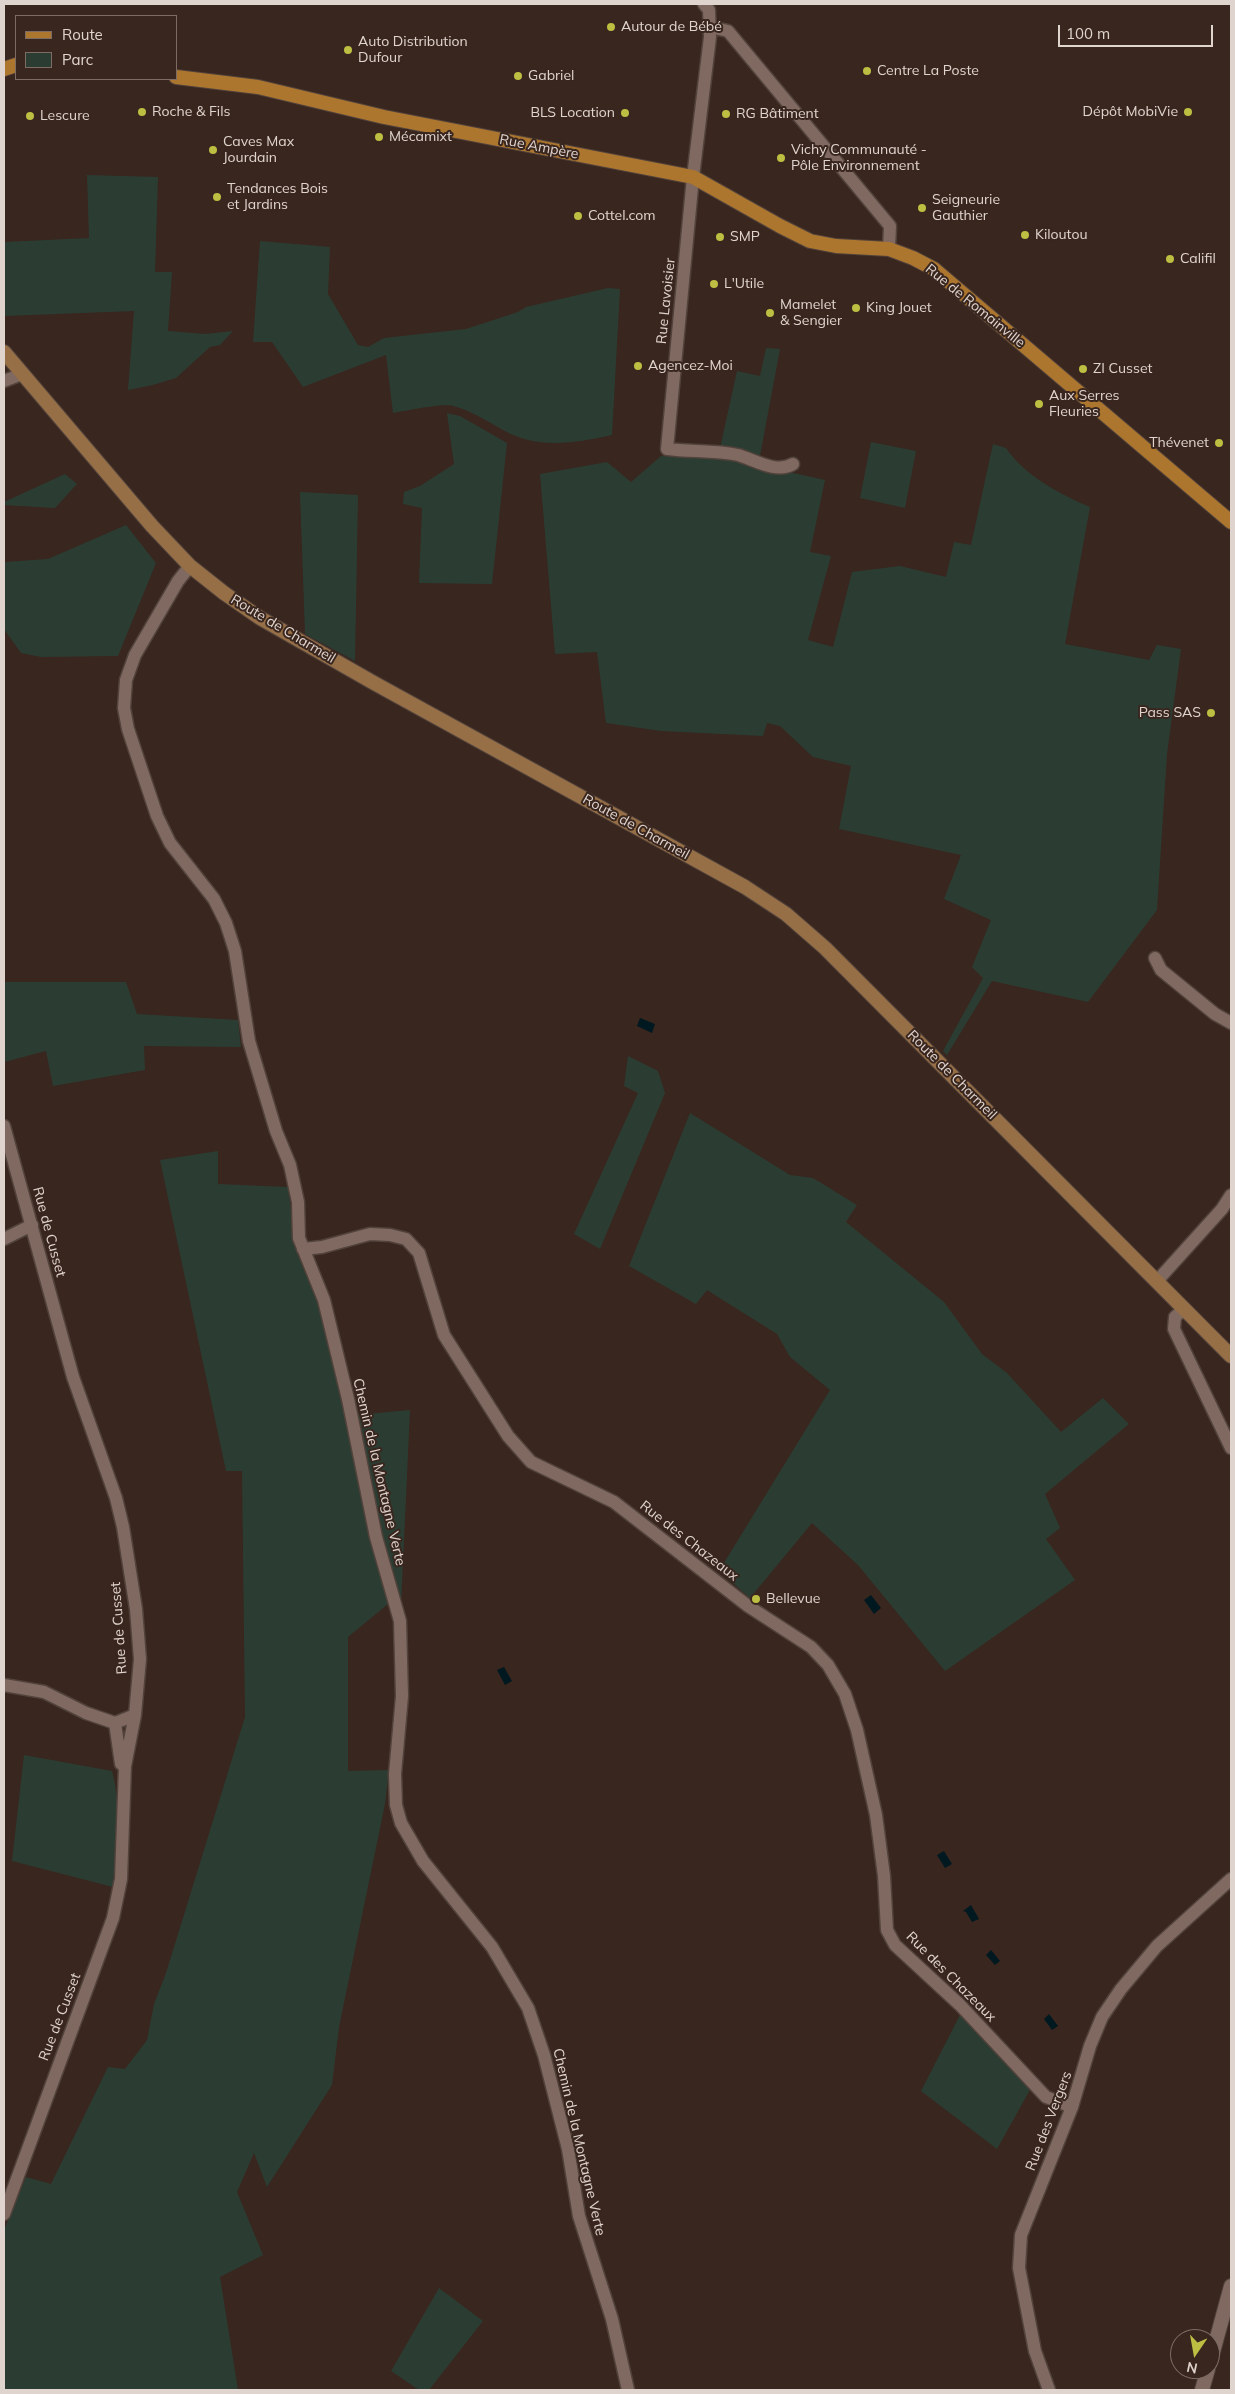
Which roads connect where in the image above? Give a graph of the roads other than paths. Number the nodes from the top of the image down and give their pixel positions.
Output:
1 (704, 4) edge
2 (710, 27) junction
3 (178, 77) edge
4 (693, 178) junction
5 (889, 249) junction
6 (4, 352) edge
7 (22, 374) junction
8 (4, 381) edge
9 (793, 464) dead end
10 (1231, 522) edge
11 (190, 566) junction
12 (1155, 958) dead end
13 (1231, 1023) edge
14 (4, 1126) edge
15 (1231, 1195) edge
16 (32, 1225) junction
17 (4, 1240) edge
18 (303, 1249) junction
19 (1156, 1281) junction
20 (1184, 1309) junction
21 (1231, 1356) edge
22 (1231, 1448) edge
23 (4, 1685) edge
24 (136, 1715) junction
25 (115, 1723) junction
26 (125, 1766) junction
27 (1231, 1879) edge
28 (1072, 2107) junction
29 (8, 2190) edge
30 (4, 2214) edge
31 (1231, 2286) edge
32 (1219, 2329) edge
33 (628, 2390) edge
34 (1049, 2390) edge

1 - 2 street
2 - 4 street, Rue Lavoisier
2 - 5 street
3 - 4 main road, Rue Ampère
4 - 5 main road, Rue Ampère
4 - 9 street, Rue Lavoisier
5 - 10 main road, Rue de Romainville
6 - 7 main road, Route de Charmeil
7 - 8 street
7 - 11 main road, Route de Charmeil
11 - 18 street, Chemin de la Montagne Verte
11 - 19 main road, Route de Charmeil
12 - 13 street
14 - 16 street, Rue de Cusset
15 - 19 street
16 - 17 street
16 - 24 street, Rue de Cusset
18 - 28 street, Rue des Chazeaux
18 - 33 street, Chemin de la Montagne Verte
19 - 20 main road, Route de Charmeil
20 - 21 main road, Route de Charmeil
20 - 22 street
23 - 25 street
24 - 25 street
24 - 26 street, Rue de Cusset
25 - 26 street
26 - 29 street, Rue de Cusset
27 - 28 street, Rue des Vergers
28 - 34 street, Rue des Vergers
29 - 30 street, Rue de Cusset
31 - 32 street

